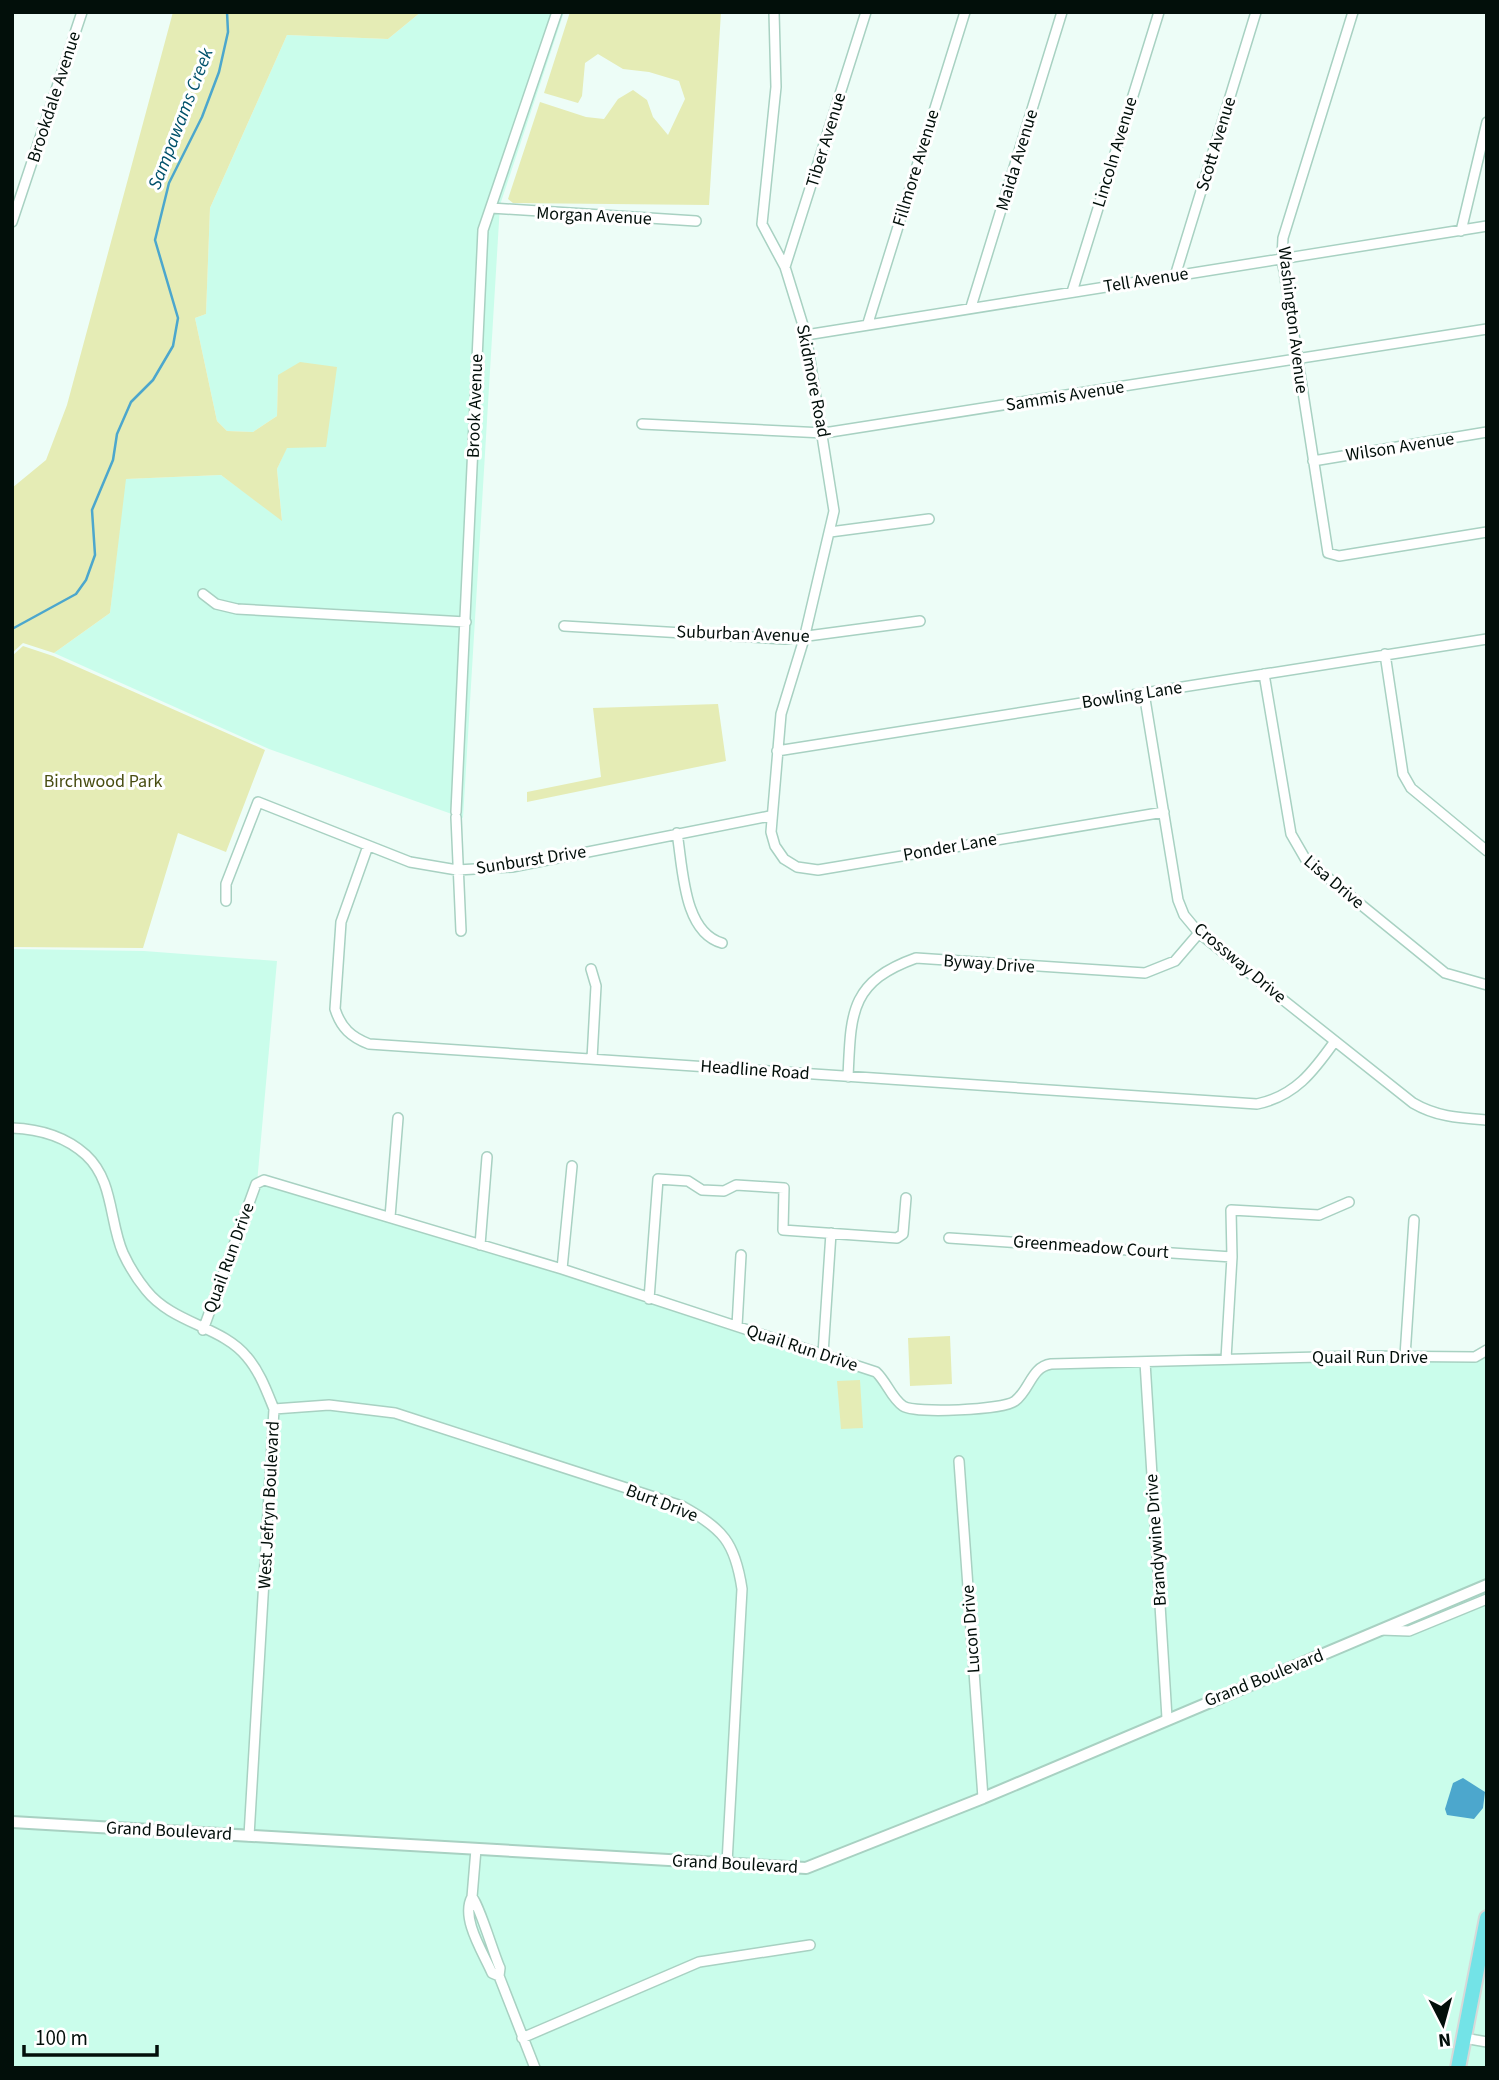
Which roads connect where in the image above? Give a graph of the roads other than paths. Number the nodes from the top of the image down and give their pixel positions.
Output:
1 (82, 12) edge
2 (557, 12) edge
3 (774, 12) edge
4 (866, 12) edge
5 (965, 12) edge
6 (1062, 12) edge
7 (1158, 12) edge
8 (1256, 12) edge
9 (1353, 12) edge
10 (1487, 122) edge
11 (491, 208) junction
12 (696, 221) dead end
13 (12, 222) edge
14 (1487, 226) edge
15 (1461, 231) junction
16 (1282, 258) junction
17 (785, 267) junction
18 (1175, 276) junction
19 (1072, 292) junction
20 (971, 307) junction
21 (868, 323) junction
22 (1487, 329) edge
23 (806, 335) junction
24 (1297, 359) junction
25 (642, 424) dead end
26 (1487, 432) edge
27 (824, 433) junction
28 (1313, 461) junction
29 (929, 519) dead end
30 (830, 532) junction
31 (1487, 533) edge
32 (203, 594) dead end
33 (920, 621) dead end
34 (466, 622) junction
35 (564, 626) dead end
36 (804, 639) junction
37 (1487, 639) edge
38 (1385, 654) junction
39 (1264, 674) junction
40 (1144, 693) junction
41 (777, 751) junction
42 (1164, 812) junction
43 (771, 816) junction
44 (677, 833) junction
45 (368, 846) junction
46 (1487, 851) edge
47 (457, 870) junction
48 (226, 901) dead end
49 (461, 931) dead end
50 (1199, 933) junction
51 (722, 943) dead end
52 (591, 969) dead end
53 (1487, 985) edge
54 (1335, 1041) junction
55 (592, 1059) junction
56 (848, 1077) junction
57 (398, 1118) dead end
58 (1487, 1120) edge
59 (12, 1128) edge
60 (487, 1157) dead end
61 (572, 1166) dead end
62 (906, 1198) dead end
63 (1349, 1202) dead end
64 (390, 1217) junction
65 (1414, 1220) dead end
66 (831, 1233) junction
67 (949, 1237) dead end
68 (480, 1245) junction
69 (741, 1255) dead end
70 (1232, 1257) junction
71 (562, 1269) junction
72 (649, 1299) junction
73 (737, 1326) junction
74 (203, 1330) junction
75 (1487, 1350) edge
76 (823, 1354) junction
77 (1405, 1356) junction
78 (1226, 1359) junction
79 (1145, 1362) junction
80 (274, 1409) junction
81 (959, 1461) dead end
82 (1487, 1585) edge
83 (1487, 1599) edge
84 (1381, 1630) junction
85 (1167, 1718) junction
86 (983, 1798) junction
87 (12, 1822) edge
88 (249, 1836) junction
89 (476, 1849) junction
90 (727, 1863) junction
91 (1487, 1917) edge
92 (810, 1945) dead end
93 (522, 2038) junction
94 (1464, 2038) junction
95 (1487, 2042) edge
96 (535, 2068) edge
97 (1458, 2068) edge

1 - 13 street, Brookdale Avenue
2 - 11 street, Brook Avenue
3 - 17 street, Skidmore Road
4 - 17 street, Tiber Avenue
5 - 21 street, Fillmore Avenue
6 - 20 street, Maida Avenue
7 - 19 street, Lincoln Avenue
8 - 18 street, Scott Avenue
9 - 16 street, Washington Avenue
10 - 15 street
11 - 12 street, Morgan Avenue
11 - 34 street, Brook Avenue
14 - 15 street, Tell Avenue
15 - 16 street, Tell Avenue
16 - 18 street, Tell Avenue
16 - 24 street, Washington Avenue
17 - 23 street, Skidmore Road
18 - 19 street, Tell Avenue
19 - 20 street, Tell Avenue
20 - 21 street, Tell Avenue
21 - 23 street, Tell Avenue
22 - 24 street, Sammis Avenue
23 - 27 street, Skidmore Road
24 - 27 street, Sammis Avenue
24 - 28 street, Washington Avenue
25 - 27 street, Sammis Avenue
26 - 28 street, Wilson Avenue
27 - 30 street, Skidmore Road
28 - 31 street, Washington Avenue
29 - 30 street
30 - 36 street, Skidmore Road
32 - 34 street
33 - 36 street, Suburban Avenue
34 - 47 street, Brook Avenue
35 - 36 street, Suburban Avenue
36 - 41 street, Skidmore Road
37 - 38 street, Bowling Lane
38 - 39 street, Bowling Lane
38 - 46 street
39 - 40 street, Bowling Lane
39 - 53 street, Lisa Drive
40 - 41 street, Bowling Lane
40 - 42 street, Crossway Drive
41 - 43 street, Skidmore Road
42 - 43 street, Ponder Lane
42 - 50 street, Crossway Drive
43 - 44 street, Sunburst Drive
44 - 47 street, Sunburst Drive
44 - 51 street
45 - 47 street, Sunburst Drive
45 - 48 street, Sunburst Drive
45 - 55 street, Headline Road
47 - 49 street, Brook Avenue
50 - 54 street, Crossway Drive
50 - 56 street, Byway Drive
52 - 55 street
54 - 56 street, Headline Road
54 - 58 street, Crossway Drive
55 - 56 street, Headline Road
57 - 64 street
59 - 74 street, West Jefryn Boulevard
60 - 68 street
61 - 71 street
62 - 66 street
63 - 70 street
64 - 68 street, Quail Run Drive
64 - 74 street, Quail Run Drive
65 - 77 street
66 - 72 street
66 - 76 street
67 - 70 street, Greenmeadow Court
68 - 71 street, Quail Run Drive
69 - 73 street
70 - 78 street
71 - 72 street, Quail Run Drive
72 - 73 street, Quail Run Drive
73 - 76 street, Quail Run Drive
74 - 80 street, West Jefryn Boulevard
75 - 77 street, Quail Run Drive
76 - 79 street, Quail Run Drive
77 - 78 street, Quail Run Drive
78 - 79 street, Quail Run Drive
79 - 85 street, Brandywine Drive
80 - 88 street, West Jefryn Boulevard
80 - 90 street, Burt Drive
81 - 86 street, Lucon Drive
82 - 84 street, Grand Boulevard
83 - 84 street
84 - 85 street, Grand Boulevard
85 - 86 street, Grand Boulevard
86 - 90 street, Grand Boulevard
87 - 88 street, Grand Boulevard
88 - 89 street, Grand Boulevard
89 - 90 street, Grand Boulevard
89 - 93 street
91 - 94 main road
92 - 93 street
93 - 96 street
94 - 95 street
94 - 97 main road

